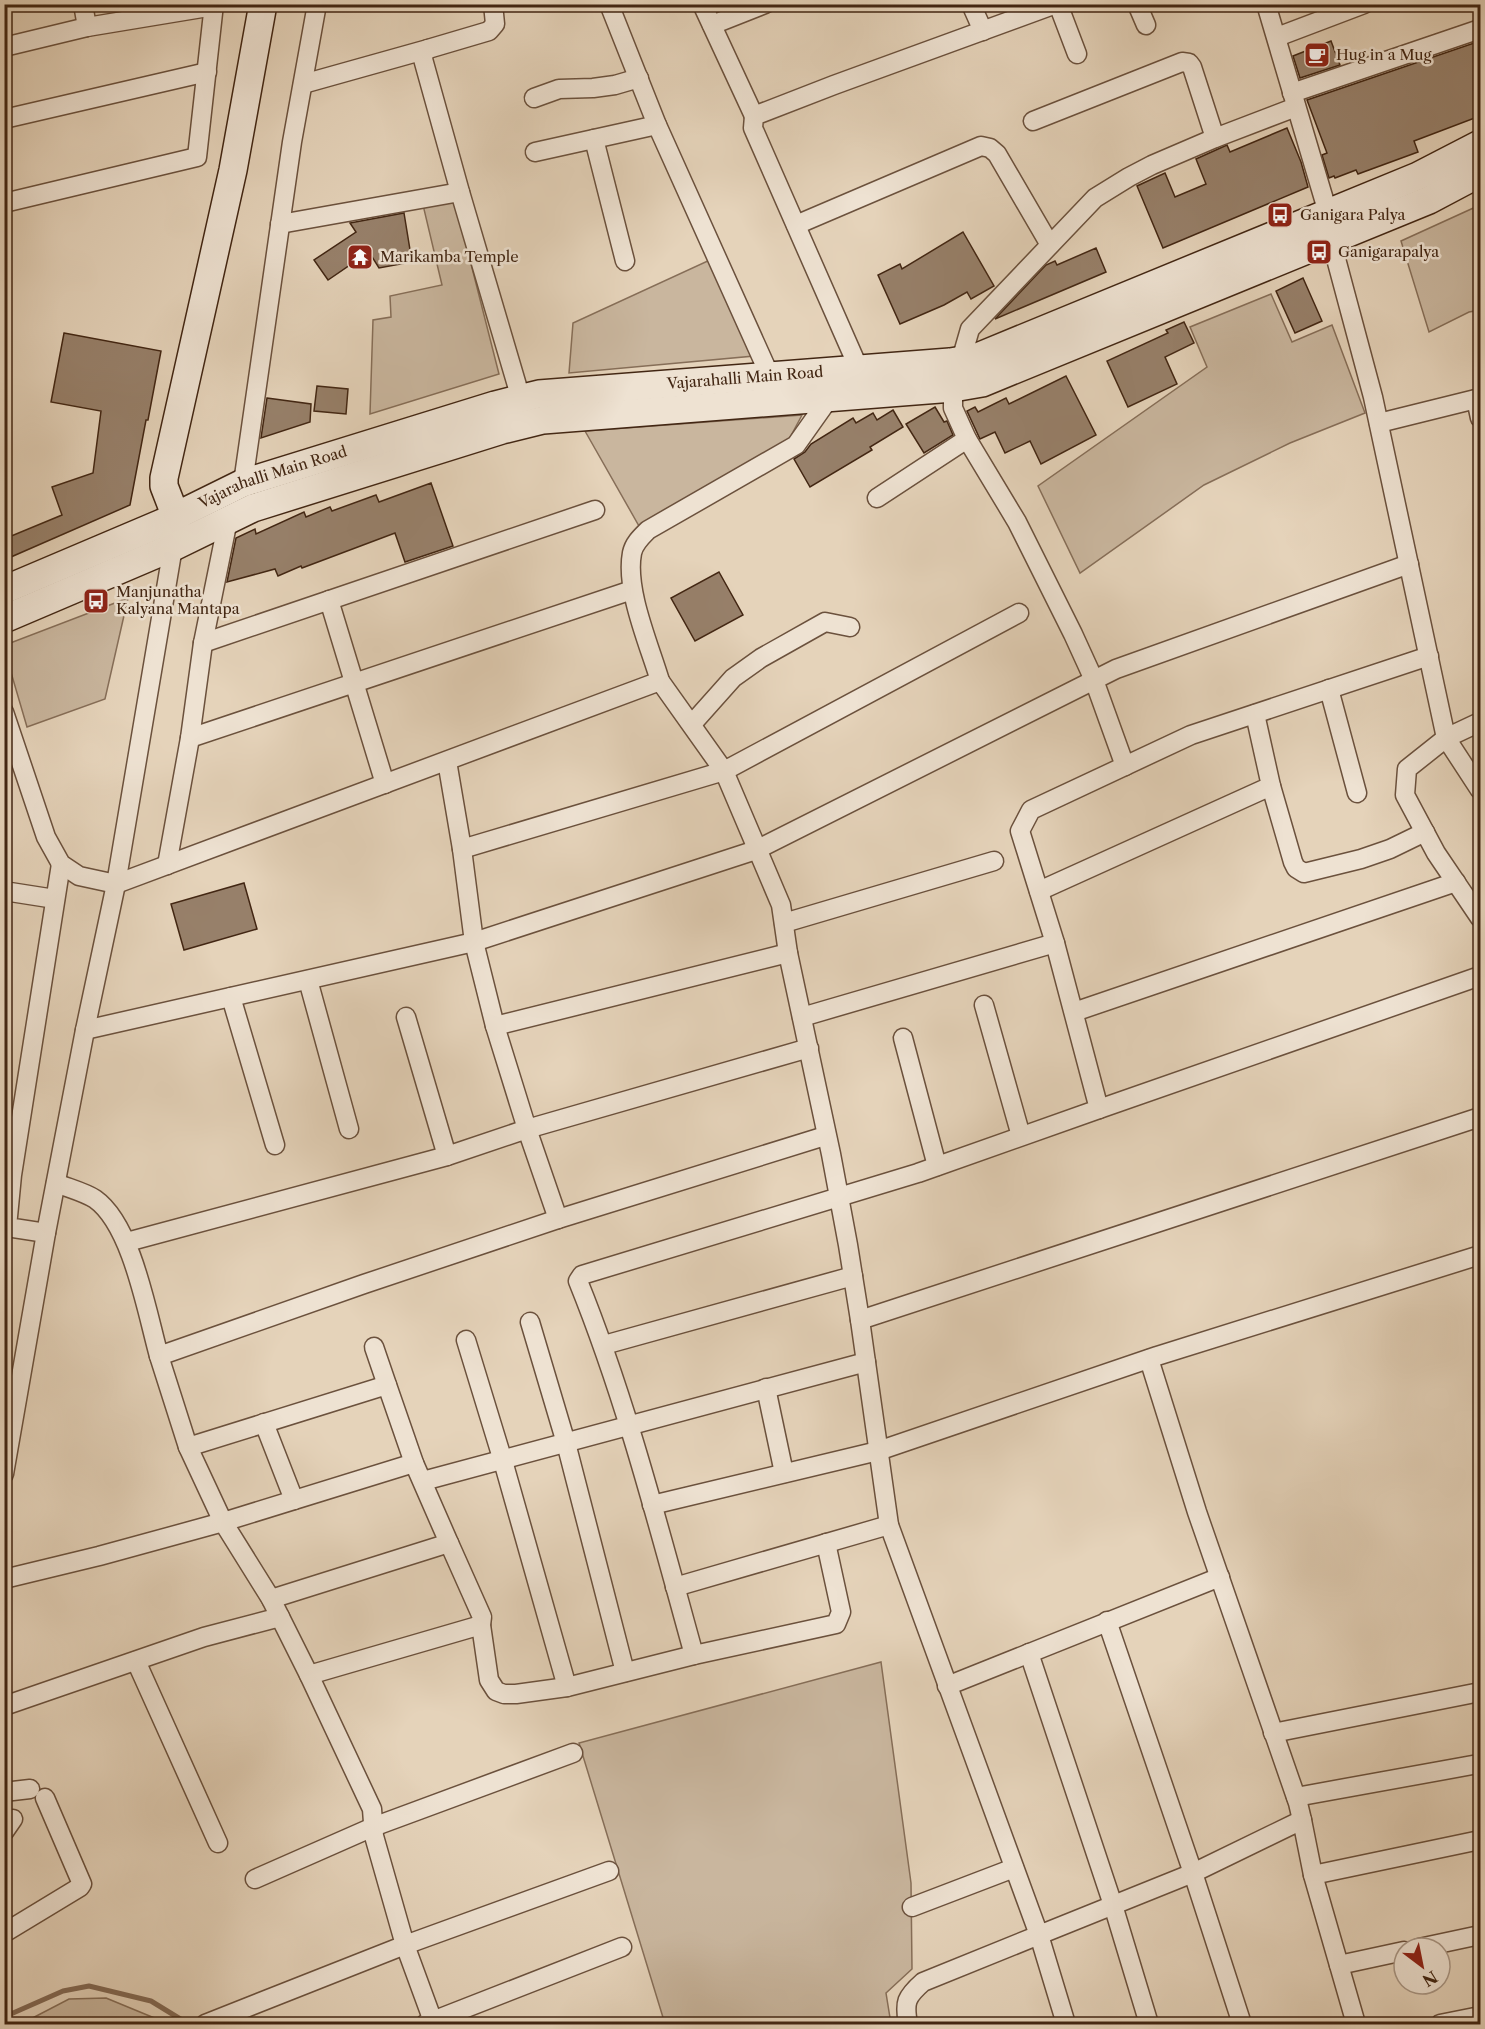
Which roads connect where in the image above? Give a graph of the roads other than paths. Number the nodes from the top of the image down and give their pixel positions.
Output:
1 (83, 4) edge
2 (263, 4) edge
3 (317, 4) edge
4 (493, 4) edge
5 (609, 4) edge
6 (702, 4) edge
7 (765, 4) edge
8 (972, 4) edge
9 (1057, 4) edge
10 (1137, 4) edge
11 (1266, 4) edge
12 (1364, 4) edge
13 (214, 5) edge
14 (712, 25) junction
15 (1146, 25) dead end
16 (87, 27) junction
17 (1480, 29) edge
18 (983, 31) junction
19 (1277, 38) junction
20 (4, 47) edge
21 (428, 49) junction
22 (1077, 54) dead end
23 (207, 72) junction
24 (639, 78) junction
25 (303, 84) junction
26 (534, 98) dead end
27 (1294, 100) junction
28 (754, 116) junction
29 (4, 119) edge
30 (1033, 121) dead end
31 (657, 125) junction
32 (1215, 138) junction
33 (594, 139) junction
34 (1480, 144) edge
35 (535, 152) dead end
36 (1480, 173) edge
37 (460, 192) junction
38 (4, 203) edge
39 (1328, 213) junction
40 (280, 224) junction
41 (796, 225) junction
42 (1331, 240) junction
43 (1050, 245) junction
44 (625, 261) dead end
45 (962, 360) junction
46 (859, 369) junction
47 (770, 376) junction
48 (953, 388) junction
49 (830, 397) junction
50 (521, 399) junction
51 (1478, 399) edge
52 (1480, 418) edge
53 (1379, 423) junction
54 (967, 439) junction
55 (243, 483) junction
56 (877, 498) dead end
57 (595, 510) dead end
58 (176, 517) junction
59 (228, 520) junction
60 (173, 547) junction
61 (1409, 564) junction
62 (4, 590) edge
63 (632, 590) junction
64 (329, 600) junction
65 (1019, 614) dead end
66 (4, 619) edge
67 (849, 627) dead end
68 (203, 643) junction
69 (1429, 656) junction
70 (660, 681) junction
71 (1094, 681) junction
72 (354, 683) junction
73 (1329, 689) junction
74 (1255, 714) junction
75 (1480, 722) edge
76 (6, 723) edge
77 (692, 724) junction
78 (190, 738) junction
79 (1446, 738) junction
80 (447, 761) junction
81 (1125, 766) junction
82 (724, 771) junction
83 (386, 784) junction
84 (1271, 786) junction
85 (1480, 790) edge
86 (1358, 793) dead end
87 (1425, 832) junction
88 (462, 849) junction
89 (756, 850) junction
90 (994, 861) dead end
91 (61, 864) junction
92 (166, 865) junction
93 (1456, 882) junction
94 (116, 884) junction
95 (4, 891) edge
96 (1039, 891) junction
97 (55, 899) junction
98 (1480, 918) edge
99 (784, 923) junction
100 (474, 942) junction
101 (1055, 944) junction
102 (788, 953) junction
103 (1480, 976) edge
104 (308, 980) junction
105 (231, 997) junction
106 (984, 1005) dead end
107 (1074, 1012) junction
108 (406, 1017) dead end
109 (802, 1017) junction
110 (495, 1026) junction
111 (85, 1030) junction
112 (903, 1038) dead end
113 (808, 1048) junction
114 (1099, 1109) junction
115 (1480, 1117) edge
116 (349, 1129) dead end
117 (527, 1129) junction
118 (825, 1136) junction
119 (1021, 1136) junction
120 (275, 1145) dead end
121 (447, 1156) junction
122 (937, 1166) junction
123 (56, 1183) junction
124 (838, 1198) junction
125 (558, 1219) junction
126 (6, 1233) edge
127 (46, 1233) junction
128 (127, 1242) junction
129 (1480, 1255) edge
130 (853, 1276) junction
131 (860, 1320) junction
132 (530, 1322) dead end
133 (466, 1340) dead end
134 (604, 1345) junction
135 (374, 1347) dead end
136 (159, 1356) junction
137 (1149, 1359) junction
138 (866, 1362) junction
139 (387, 1385) junction
140 (766, 1388) junction
141 (264, 1423) junction
142 (628, 1425) junction
143 (566, 1443) junction
144 (188, 1447) junction
145 (878, 1451) junction
146 (503, 1461) junction
147 (414, 1463) junction
148 (784, 1473) junction
149 (4, 1474) edge
150 (423, 1481) junction
151 (294, 1500) junction
152 (652, 1505) junction
153 (223, 1522) junction
154 (889, 1525) junction
155 (449, 1543) junction
156 (826, 1543) junction
157 (1220, 1577) junction
158 (4, 1579) edge
159 (675, 1587) junction
160 (271, 1599) junction
161 (280, 1617) junction
162 (1107, 1622) junction
163 (481, 1625) junction
164 (1029, 1653) junction
165 (694, 1655) junction
166 (136, 1661) junction
167 (625, 1672) junction
168 (309, 1675) junction
169 (947, 1686) junction
170 (567, 1687) junction
171 (1480, 1692) edge
172 (4, 1706) edge
173 (1273, 1733) junction
174 (573, 1753) dead end
175 (1478, 1764) dead end
176 (4, 1792) edge
177 (1296, 1797) junction
178 (1302, 1820) junction
179 (373, 1827) junction
180 (1480, 1840) edge
181 (218, 1843) dead end
182 (1014, 1868) junction
183 (609, 1871) dead end
184 (1193, 1873) junction
185 (1313, 1875) junction
186 (255, 1879) dead end
187 (1113, 1905) junction
188 (912, 1907) dead end
189 (4, 1933) edge
190 (1039, 1935) junction
191 (1480, 1935) edge
192 (1452, 1941) edge
193 (405, 1945) junction
194 (622, 1947) dead end
195 (1392, 1954) edge
196 (1339, 1965) junction
197 (1480, 2016) edge
198 (430, 2024) edge
199 (205, 2025) edge
200 (908, 2025) edge
201 (1066, 2025) edge
202 (1149, 2025) edge
203 (1242, 2025) edge
204 (1356, 2025) edge
205 (1440, 2025) edge

1 - 16 street
2 - 58 main road
3 - 25 street
4 - 21 street
5 - 24 street
6 - 14 street
7 - 14 street
8 - 18 street
9 - 18 street
9 - 22 street
10 - 15 street
11 - 19 street
12 - 19 street
13 - 16 street
13 - 23 street
14 - 28 street
16 - 20 street
17 - 27 street
18 - 28 street
19 - 27 street
21 - 25 street
21 - 37 street
23 - 29 street
23 - 38 street
24 - 26 street
24 - 31 street
25 - 40 street
27 - 32 street
27 - 39 street
28 - 41 street
30 - 32 street
31 - 33 street
31 - 47 street
32 - 43 street
33 - 35 street
33 - 44 street
34 - 39 main road, Vajarahalli Main Road
36 - 42 main road, Vajarahalli Main Road
37 - 40 street
37 - 50 street
39 - 42 street
39 - 45 main road, Vajarahalli Main Road
40 - 55 street
41 - 43 street
41 - 46 street
42 - 48 main road, Vajarahalli Main Road
42 - 53 street
43 - 45 street
45 - 46 main road, Vajarahalli Main Road
45 - 48 street
46 - 47 main road, Vajarahalli Main Road
47 - 50 main road, Vajarahalli Main Road
48 - 49 main road, Vajarahalli Main Road
48 - 54 street
49 - 59 main road, Vajarahalli Main Road
49 - 63 street
50 - 55 main road, Vajarahalli Main Road
51 - 52 street
51 - 53 street
53 - 61 street
54 - 56 street
54 - 71 street
55 - 58 main road, Vajarahalli Main Road
57 - 64 street
58 - 60 main road
58 - 62 main road, Vajarahalli Main Road
59 - 60 main road, Vajarahalli Main Road
59 - 68 street
60 - 66 main road, Vajarahalli Main Road
60 - 94 street
61 - 69 street
61 - 71 street
63 - 70 street
63 - 72 street
64 - 68 street
64 - 72 street
65 - 82 street
67 - 77 street
68 - 78 street
69 - 73 street
69 - 79 street
70 - 77 street
70 - 80 street
71 - 81 street
71 - 89 street
72 - 78 street
72 - 83 street
73 - 74 street
73 - 86 street
74 - 81 street
74 - 84 street
75 - 79 street
76 - 91 street
77 - 82 street
78 - 92 street
79 - 85 street
79 - 87 street
80 - 83 street
80 - 88 street
81 - 96 street
82 - 88 street
82 - 89 street
83 - 92 street
84 - 87 street
84 - 96 street
87 - 93 street
88 - 100 street
89 - 99 street
89 - 100 street
90 - 99 street
91 - 94 street
91 - 97 street
92 - 94 street
93 - 98 street
93 - 107 street
94 - 111 street
95 - 97 street
96 - 101 street
97 - 126 street
99 - 102 street
100 - 104 street
100 - 110 street
101 - 107 street
101 - 109 street
102 - 109 street
102 - 110 street
103 - 114 street
104 - 105 street
104 - 116 street
105 - 111 street
105 - 120 street
106 - 119 street
107 - 114 street
108 - 121 street
109 - 113 street
110 - 117 street
111 - 123 street
112 - 122 street
113 - 117 street
113 - 118 street
114 - 119 street
115 - 131 street
117 - 121 street
117 - 125 street
118 - 124 street
118 - 125 street
119 - 122 street
121 - 128 street
122 - 124 street
123 - 127 street
123 - 128 street
124 - 130 street
124 - 134 street
125 - 136 street
126 - 127 street
127 - 149 street
128 - 136 street
129 - 137 street
130 - 131 street
130 - 134 street
131 - 138 street
132 - 143 street
133 - 146 street
134 - 142 street
135 - 139 street
136 - 144 street
137 - 145 street
137 - 157 street
138 - 140 street
138 - 145 street
139 - 141 street
139 - 147 street
140 - 142 street
140 - 148 street
141 - 144 street
141 - 151 street
142 - 143 street
142 - 152 street
143 - 146 street
143 - 167 street
144 - 153 street
145 - 148 street
145 - 154 street
146 - 150 street
146 - 170 street
147 - 150 street
147 - 151 street
148 - 152 street
150 - 155 street
151 - 153 street
152 - 159 street
153 - 158 street
153 - 160 street
154 - 156 street
154 - 169 street
155 - 160 street
155 - 163 street
156 - 159 street
156 - 165 street
157 - 162 street
157 - 173 street
159 - 165 street
160 - 161 street
161 - 166 street
161 - 168 street
162 - 164 street
162 - 184 street
163 - 168 street
163 - 170 street
164 - 169 street
164 - 187 street
165 - 167 street
166 - 172 street
166 - 181 street
167 - 170 street
168 - 179 street
169 - 182 street
171 - 173 street
173 - 177 street
174 - 179 street
175 - 177 street
176 - 189 street
177 - 178 street
178 - 184 street
178 - 185 street
179 - 186 street
179 - 193 street
180 - 185 street
182 - 188 street
182 - 190 street
183 - 193 street
184 - 187 street
184 - 203 street
185 - 196 street
187 - 190 street
187 - 202 street
190 - 200 street
190 - 201 street
191 - 192 street
193 - 198 street
193 - 199 street
194 - 198 street
195 - 196 street
196 - 204 street
197 - 205 street

